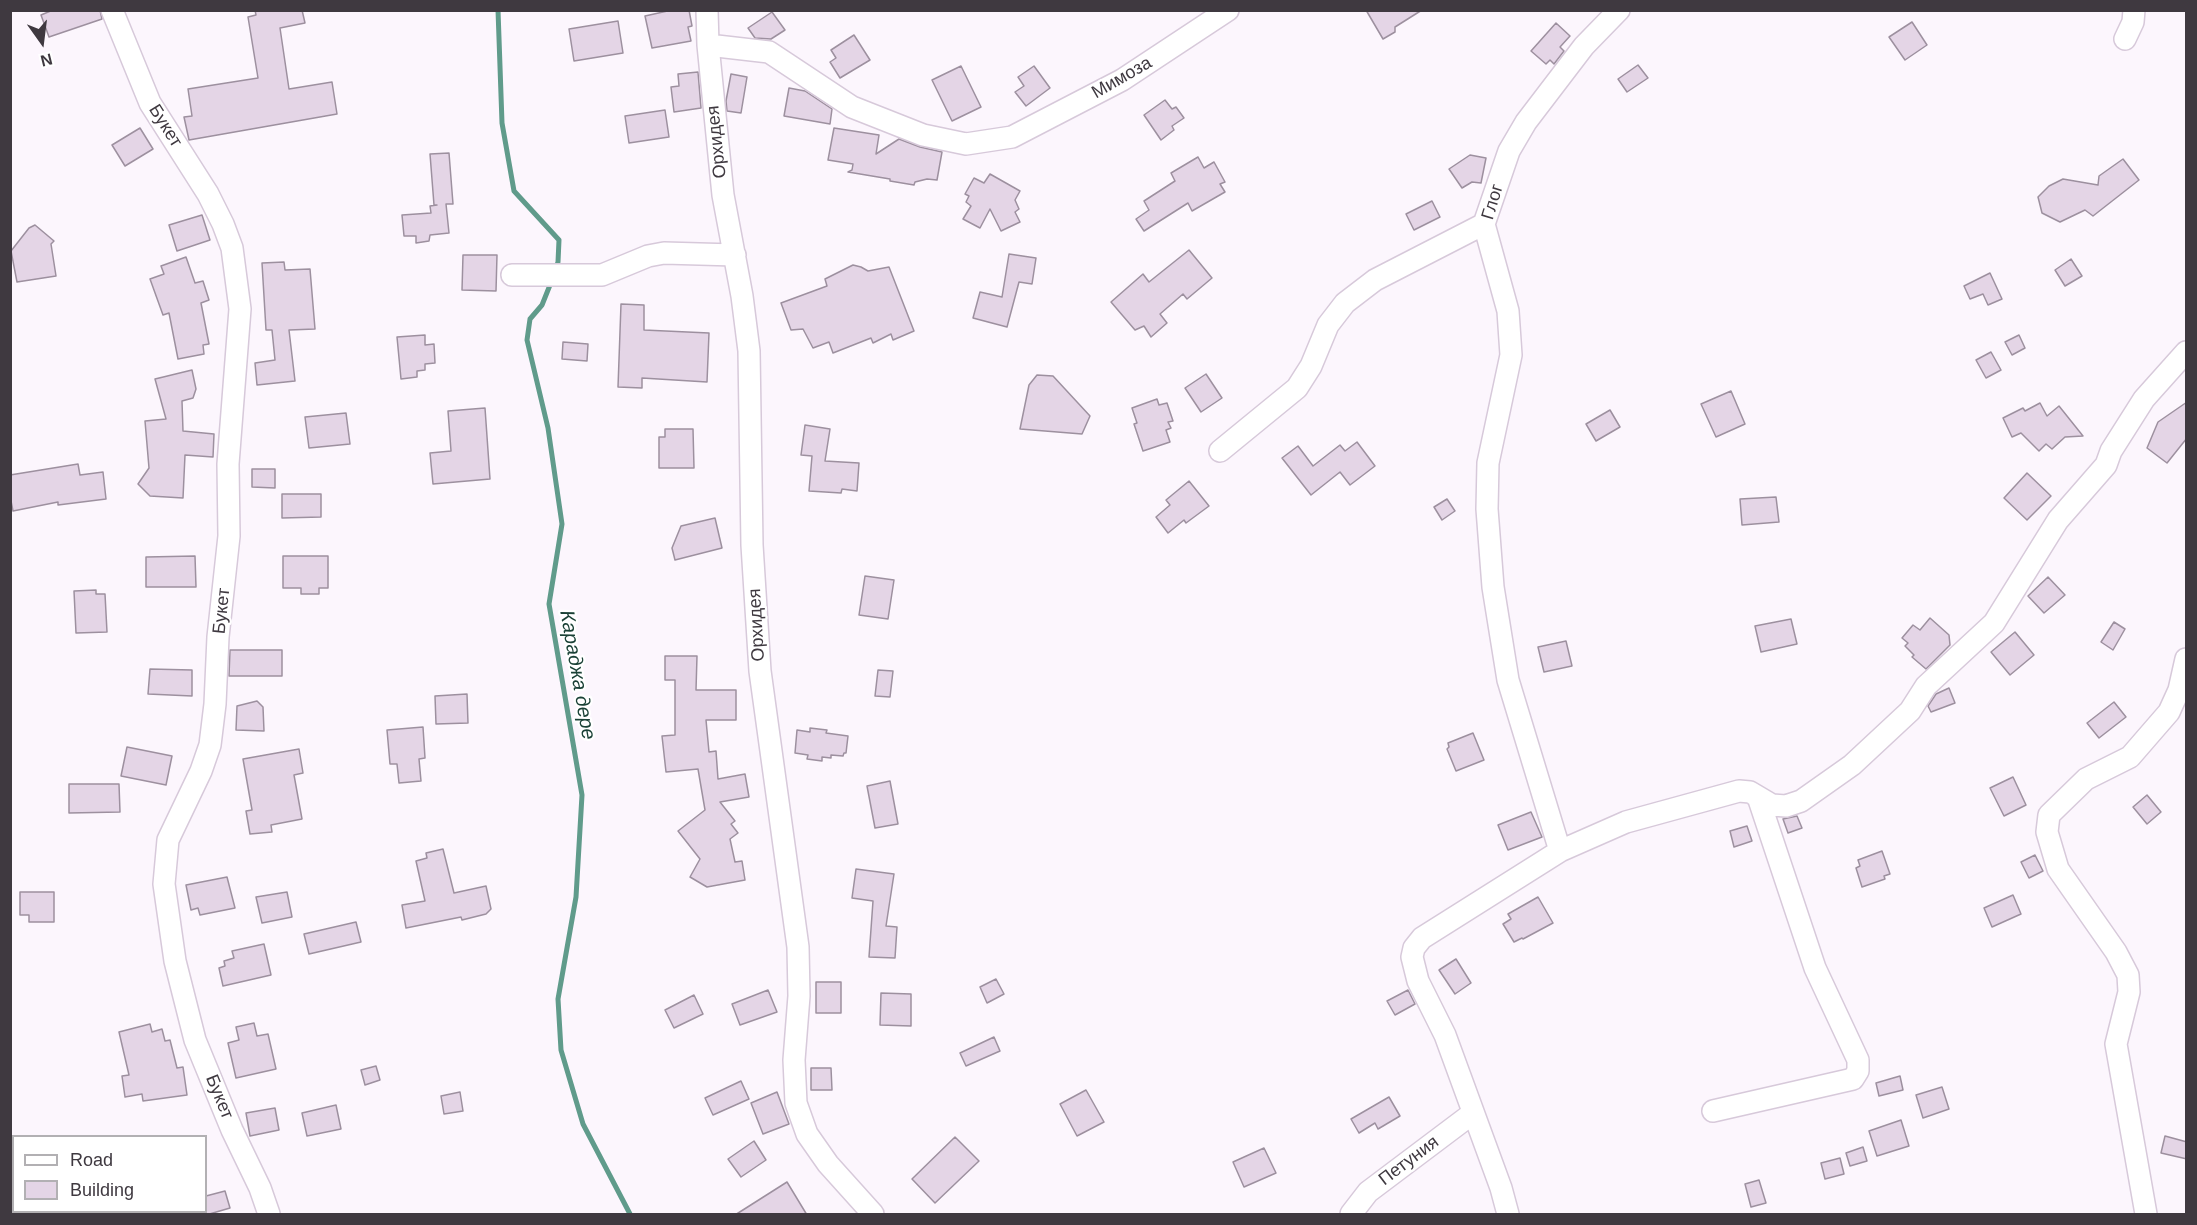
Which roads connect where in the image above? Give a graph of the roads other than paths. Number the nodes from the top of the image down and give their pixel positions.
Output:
1 (112, 10) edge
2 (707, 10) edge
3 (1228, 10) edge
4 (1619, 10) edge
5 (2134, 10) edge
6 (2124, 39) dead end
7 (708, 45) junction
8 (1484, 224) junction
9 (735, 255) junction
10 (512, 275) dead end
11 (2187, 352) edge
12 (1220, 451) dead end
13 (2187, 659) edge
14 (1758, 797) junction
15 (1560, 852) junction
16 (1713, 1111) dead end
17 (1473, 1113) junction
18 (269, 1215) edge
19 (873, 1215) edge
20 (1351, 1215) edge
21 (1508, 1215) edge
22 (2146, 1215) edge

1 - 18 street, Букет
2 - 7 street, Орхидея
3 - 7 street, Мимоза
4 - 8 street, Глог
5 - 6 street
7 - 9 street, Орхидея
8 - 12 street
8 - 15 street, Глог
9 - 10 street
9 - 19 street, Орхидея
11 - 14 street
13 - 22 street
14 - 15 street
14 - 16 street
15 - 17 street
17 - 20 street, Петуния
17 - 21 street

